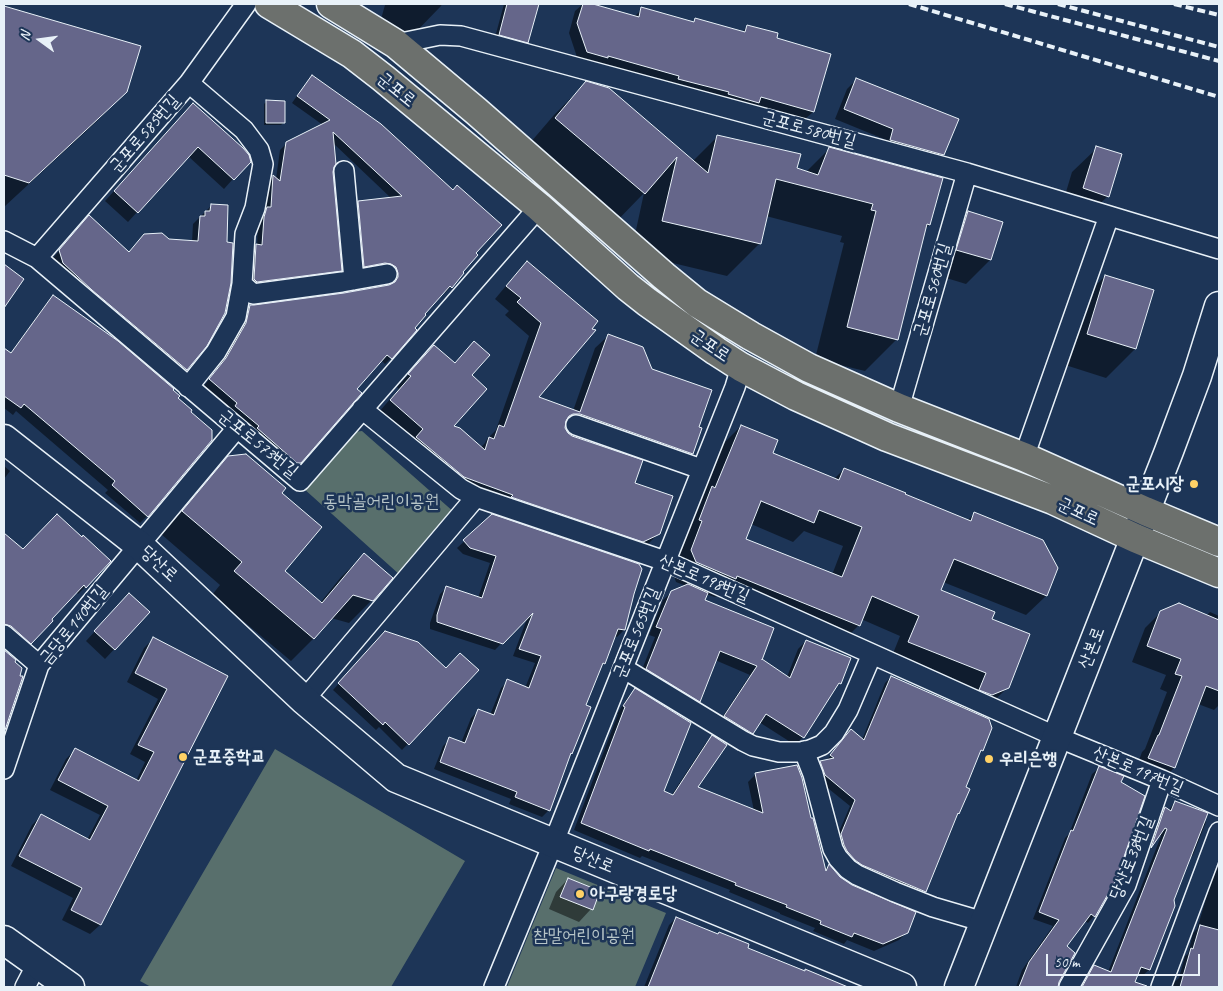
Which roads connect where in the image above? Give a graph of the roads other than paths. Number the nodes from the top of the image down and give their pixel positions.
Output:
1 (246, 4) edge
2 (269, 4) edge
3 (331, 4) edge
4 (396, 44) junction
5 (189, 83) junction
6 (344, 170) dead end
7 (967, 172) junction
8 (539, 207) junction
9 (1109, 216) junction
10 (4, 241) edge
11 (1219, 249) edge
12 (37, 258) junction
13 (387, 274) dead end
14 (354, 280) junction
15 (242, 284) junction
16 (628, 287) junction
17 (697, 303) junction
18 (1219, 306) edge
19 (741, 367) junction
20 (188, 387) junction
21 (898, 408) junction
22 (362, 409) junction
23 (576, 425) dead end
24 (237, 428) junction
25 (4, 439) edge
26 (1024, 457) junction
27 (702, 469) junction
28 (476, 498) junction
29 (1145, 511) junction
30 (1135, 538) junction
31 (1219, 542) edge
32 (139, 546) junction
33 (665, 561) junction
34 (1219, 573) edge
35 (4, 635) edge
36 (872, 654) junction
37 (39, 665) junction
38 (623, 668) junction
39 (304, 700) junction
40 (1057, 737) junction
41 (804, 752) junction
42 (4, 769) edge
43 (1162, 780) junction
44 (1219, 806) edge
45 (1219, 832) edge
46 (553, 844) junction
47 (984, 922) junction
48 (4, 940) edge
49 (31, 975) edge
50 (70, 987) edge
51 (494, 987) edge
52 (902, 987) edge
53 (959, 987) edge
54 (1069, 987) edge
55 (1160, 987) edge

1 - 5 street, 군포로585번길
2 - 8 main road, 군포로
3 - 4 main road, 군포로
4 - 7 street, 군포로580번길
4 - 17 main road, 군포로
5 - 12 street, 군포로585번길
5 - 15 street
6 - 14 street
7 - 9 street, 군포로580번길
7 - 21 street, 군포로560번길
8 - 16 main road, 군포로
8 - 22 street, 군포로573번길
9 - 11 street, 군포로580번길
9 - 26 street
10 - 12 street, 군포로573번길
12 - 20 street, 군포로573번길
13 - 14 street
14 - 15 street
15 - 20 street
16 - 17 main road
16 - 19 main road, 군포로
17 - 21 main road, 군포로
18 - 29 street, 산본로
19 - 27 street, 군포로565번길
19 - 30 main road, 군포로
20 - 24 street, 군포로573번길
21 - 26 main road, 군포로
22 - 24 street, 군포로573번길
22 - 28 street, 산본로198번길
23 - 27 street
24 - 32 street, 금당로140번길
25 - 32 street, 당산로
26 - 29 main road, 군포로
27 - 33 street, 군포로565번길
28 - 33 street, 산본로198번길
28 - 39 street
29 - 30 street, 산본로
29 - 31 main road, 군포로
30 - 34 main road, 군포로
30 - 40 street, 산본로
32 - 37 street, 금당로140번길
32 - 39 street, 당산로
33 - 36 street, 산본로198번길
33 - 38 street, 군포로565번길
35 - 37 street
36 - 40 street, 산본로198번길
36 - 41 street
37 - 42 street, 금당로140번길
38 - 41 street
38 - 46 street, 군포로565번길
39 - 46 street, 당산로
40 - 43 street, 산본로197번길
40 - 47 street, 산본로
41 - 47 street
43 - 44 street, 산본로197번길
43 - 54 street, 당산로38번길
45 - 55 street
46 - 51 street, 군포로565번길
46 - 52 street, 당산로
47 - 53 street, 산본로
48 - 49 street
49 - 50 street

